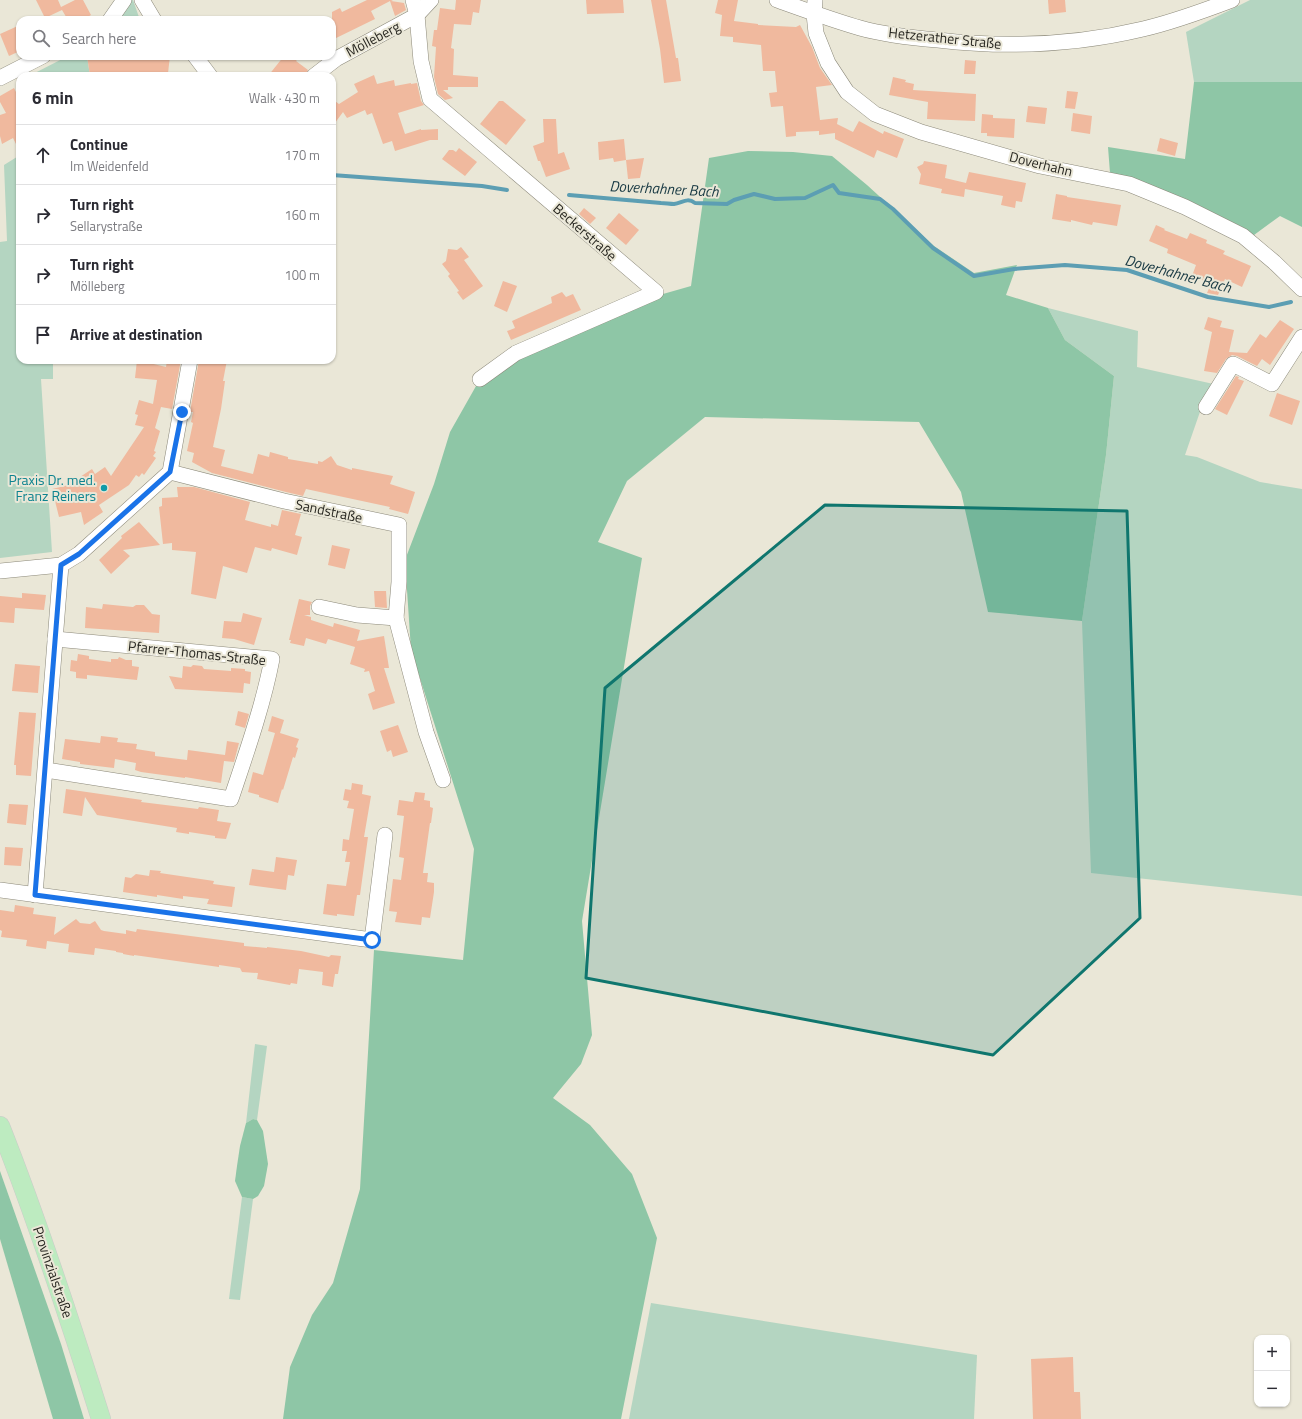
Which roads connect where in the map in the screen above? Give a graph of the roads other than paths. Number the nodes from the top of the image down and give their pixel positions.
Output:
1 (124, 0) edge
2 (142, 0) edge
3 (413, 0) edge
4 (431, 0) edge
5 (777, 0) edge
6 (1232, 0) edge
7 (815, 7) edge
8 (417, 15) junction
9 (113, 16) edge
10 (152, 16) edge
11 (336, 58) edge
12 (35, 60) edge
13 (198, 60) edge
14 (333, 60) edge
15 (207, 72) edge
16 (317, 72) edge
17 (0, 78) edge
18 (1302, 289) edge
19 (1302, 337) edge
20 (189, 364) edge
21 (480, 379) dead end
22 (1206, 407) dead end
23 (170, 472) junction
24 (61, 565) junction
25 (0, 571) edge
26 (319, 608) dead end
27 (396, 618) junction
28 (54, 639) junction
29 (46, 770) junction
30 (444, 780) dead end
31 (385, 835) dead end
32 (0, 890) edge
33 (35, 895) junction
34 (0, 1126) edge
35 (101, 1419) edge

1 - 9 street
2 - 10 street
3 - 8 street
4 - 8 street, Mölleberg
5 - 7 street, Hetzerather Straße
6 - 7 street, Hetzerather Straße
7 - 18 street, Doverhahn
8 - 11 street, Mölleberg
8 - 21 street, Beckerstraße
12 - 17 street
13 - 15 street
14 - 16 street, Mölleberg
19 - 22 street
20 - 23 street
23 - 24 street
23 - 27 street, Sandstraße
24 - 25 street
24 - 28 street
26 - 27 street
27 - 30 street, Sandstraße
28 - 29 street
28 - 29 street, Pfarrer-Thomas-Straße
29 - 33 street
31 - 33 street
32 - 33 street
34 - 35 main road, Provinzialstraße

